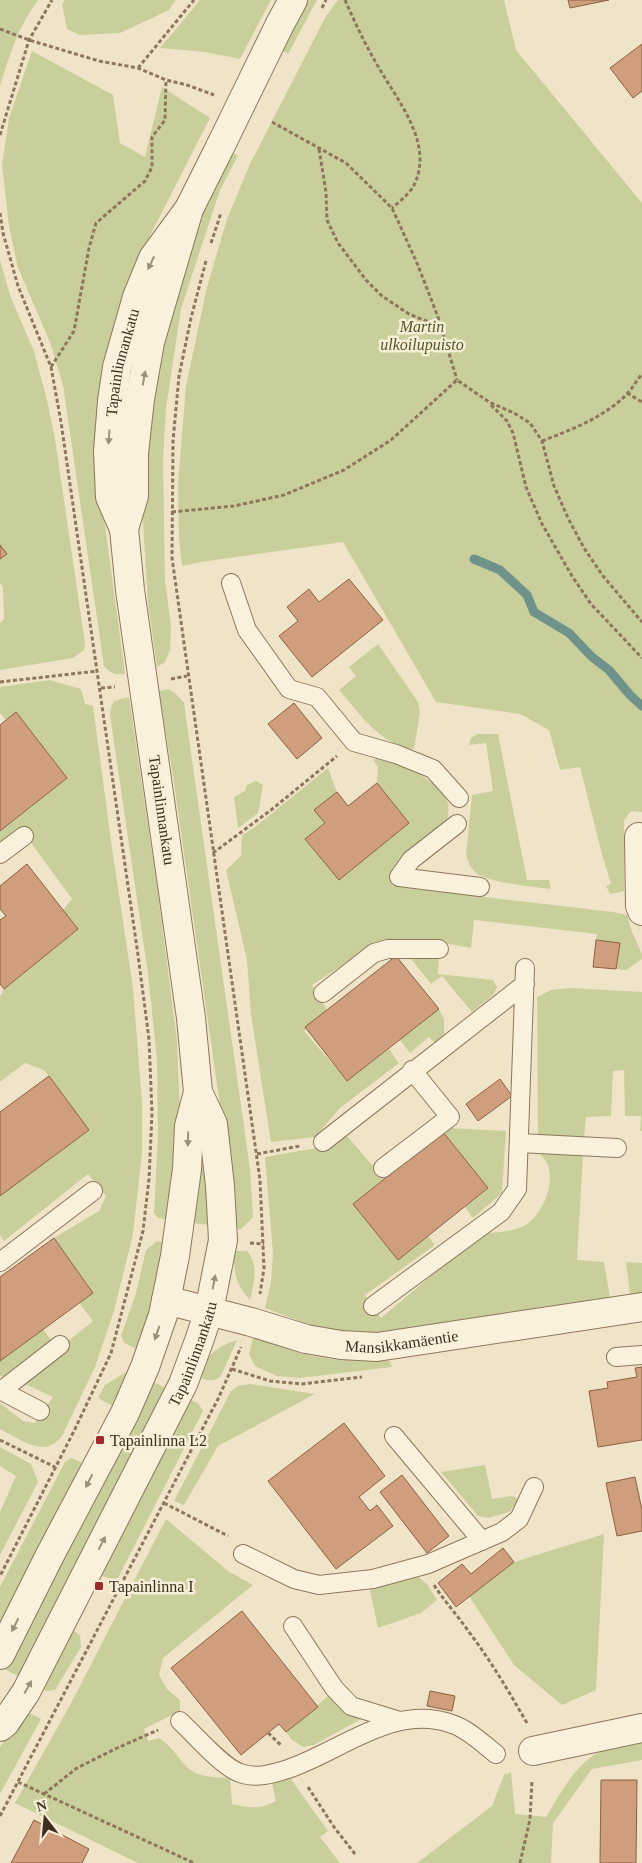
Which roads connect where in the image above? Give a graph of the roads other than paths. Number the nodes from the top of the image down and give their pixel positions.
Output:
1 (293, 0) edge
2 (231, 583) dead end
3 (459, 798) dead end
4 (457, 824) dead end
5 (24, 836) dead end
6 (639, 837) dead end
7 (0, 854) edge
8 (480, 887) dead end
9 (642, 911) edge
10 (439, 949) dead end
11 (323, 993) dead end
12 (412, 1070) junction
13 (198, 1092) junction
14 (323, 1142) road end
15 (519, 1143) junction
16 (617, 1148) dead end
17 (383, 1168) dead end
18 (93, 1191) dead end
19 (0, 1262) edge
20 (166, 1300) junction
21 (373, 1306) dead end
22 (642, 1308) edge
23 (209, 1311) junction
24 (60, 1345) dead end
25 (642, 1355) edge
26 (616, 1357) dead end
27 (0, 1390) edge
28 (40, 1411) dead end
29 (394, 1436) dead end
30 (534, 1487) dead end
31 (482, 1541) junction
32 (242, 1554) road end
33 (293, 1626) dead end
34 (0, 1655) edge
35 (400, 1720) junction
36 (180, 1721) road end
37 (0, 1727) edge
38 (642, 1728) edge
39 (533, 1751) road end
40 (496, 1754) dead end

1 - 13 street, Tapainlinnankatu, bridge
2 - 3 lane
4 - 8 lane
5 - 7 lane
6 - 9 street
10 - 11 lane
12 - 14 lane
12 - 15 lane
12 - 17 lane
13 -> 20 street, Tapainlinnankatu
23 -> 13 street, Tapainlinnankatu
15 - 16 lane
15 - 21 lane
18 - 19 lane
20 - 23 street, Mansikkamäentie
20 -> 34 street, Tapainlinnankatu
22 - 23 street, Mansikkamäentie
37 -> 23 street, Tapainlinnankatu
24 - 27 lane
25 - 26 lane
27 - 28 lane
29 - 31 lane
30 - 31 lane
31 - 32 lane
33 - 35 lane
35 - 36 lane
35 - 40 lane
38 - 39 street

